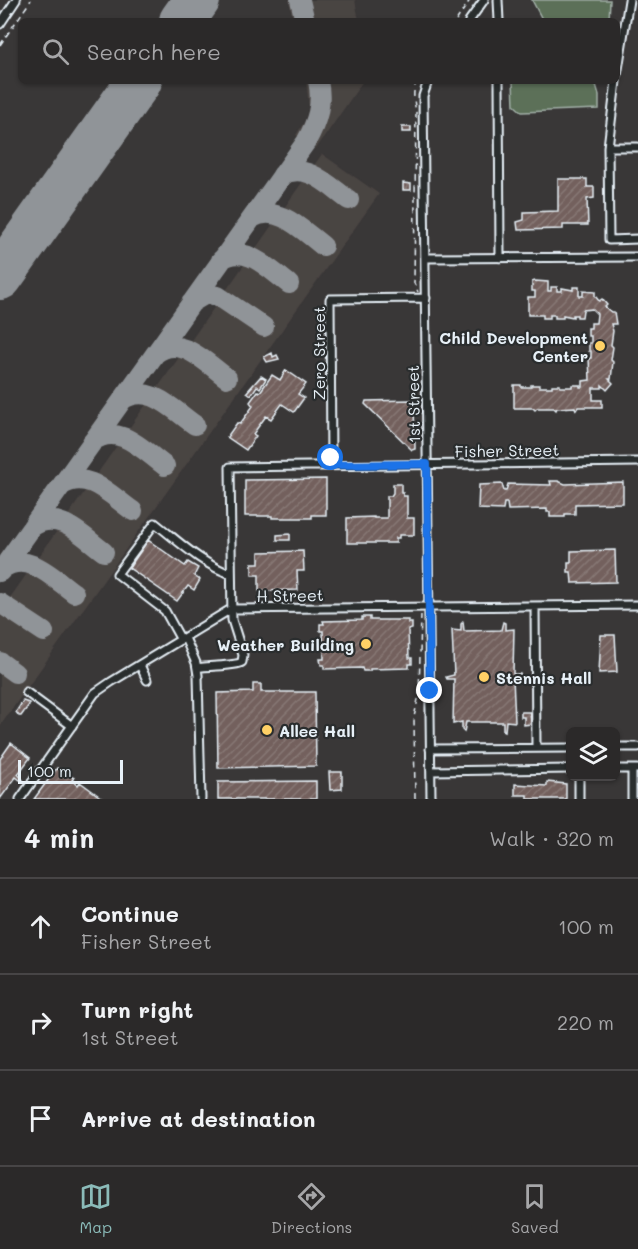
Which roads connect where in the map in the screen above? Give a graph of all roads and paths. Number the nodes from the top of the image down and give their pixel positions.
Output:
1 (16, 0) edge
2 (31, 0) edge
3 (470, 0) edge
4 (484, 0) edge
5 (498, 0) edge
6 (629, 0) edge
7 (19, 18) edge
8 (458, 18) edge
9 (471, 18) edge
10 (499, 18) edge
11 (18, 19) edge
12 (0, 24) edge
13 (0, 45) edge
14 (620, 57) edge
15 (427, 84) edge
16 (499, 84) edge
17 (616, 84) edge
18 (608, 147) junction
19 (638, 147) edge
20 (638, 239) edge
21 (638, 257) edge
22 (425, 258) junction
23 (500, 258) junction
24 (426, 298) junction
25 (638, 462) edge
26 (427, 464) junction
27 (332, 465) junction
28 (231, 574) junction
29 (638, 604) edge
30 (535, 606) junction
31 (425, 607) junction
32 (231, 609) junction
33 (183, 639) junction
34 (140, 665) junction
35 (197, 668) junction
36 (147, 680) dead end
37 (26, 692) dead end
38 (72, 726) junction
39 (620, 747) edge
40 (638, 747) edge
41 (536, 748) junction
42 (566, 748) edge
43 (430, 749) junction
44 (566, 769) edge
45 (635, 770) edge
46 (431, 771) junction
47 (579, 781) edge
48 (20, 799) edge
49 (201, 799) edge
50 (415, 799) edge
51 (431, 799) edge
52 (579, 799) edge
53 (632, 799) edge

1 - 12 street
2 - 7 path
3 - 8 path
4 - 9 street
5 - 10 street
6 - 14 street
11 - 13 path
15 - 22 street, 1st Street
16 - 23 street
17 - 18 street
18 - 19 street
18 - 20 street
21 - 23 street
22 - 23 street
22 - 24 street, 1st Street
24 - 26 street, 1st Street
24 - 27 street, Zero Street
25 - 26 street, Fisher Street
26 - 27 street, Fisher Street
26 - 31 street, 1st Street
27 - 28 street, Fisher Street
28 - 32 street, Fisher Street
28 - 33 street
29 - 30 street, H Street
30 - 31 street, H Street
30 - 41 street
31 - 32 street, H Street
31 - 43 street, 1st Street
31 - 50 path
32 - 33 street
32 - 35 street, Fisher Street
33 - 34 street
33 - 35 street
34 - 36 street
34 - 38 street
35 - 49 street
37 - 38 street
38 - 48 street
39 - 40 street
41 - 42 street
41 - 43 street
43 - 46 street, 1st Street
44 - 46 street
45 - 53 street
46 - 51 street, 1st Street
47 - 52 street

